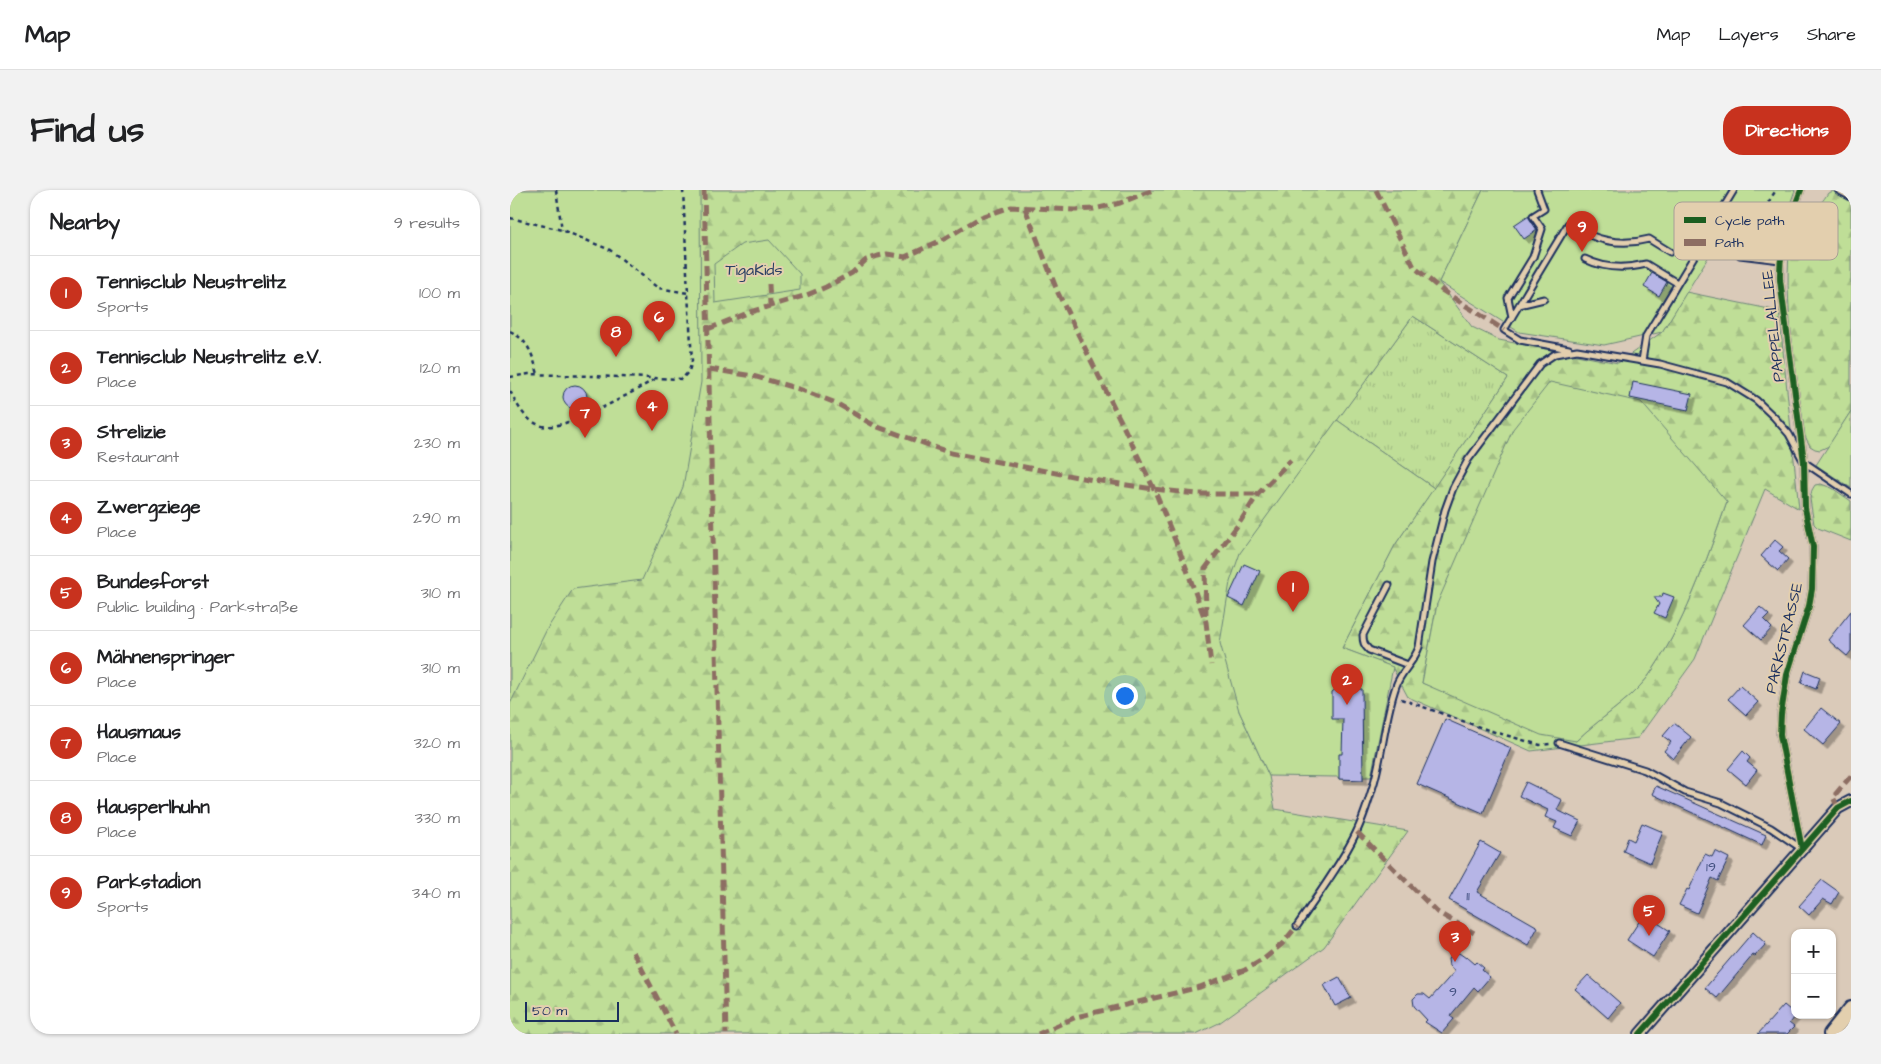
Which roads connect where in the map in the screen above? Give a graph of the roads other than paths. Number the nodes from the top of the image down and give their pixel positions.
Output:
1 (1537, 190) edge
2 (1734, 190) edge
3 (1801, 190) edge
4 (1838, 190) edge
5 (1851, 197) edge
6 (1727, 202) edge
7 (1797, 202) edge
8 (1670, 252) dead end
9 (1585, 260) dead end
10 (1691, 260) edge
11 (1780, 260) edge
12 (1677, 283) junction
13 (1544, 299) dead end
14 (1519, 305) junction
15 (1512, 318) junction
16 (1577, 350) junction
17 (1642, 361) junction
18 (1804, 462) junction
19 (1851, 494) edge
20 (1389, 585) dead end
21 (1408, 664) junction
22 (1559, 743) road end
23 (1851, 801) edge
24 (1802, 849) junction
25 (1297, 926) dead end
26 (1851, 1009) edge
27 (1640, 1034) edge
28 (1831, 1034) edge

1 - 15 lane
2 - 6 lane
3 - 7 lane, PAPPELALLEE
4 - 5 lane
8 - 14 lane
9 - 12 lane
10 - 12 lane
11 - 18 lane, PAPPELALLEE
12 - 17 lane
13 - 14 lane
14 - 15 lane
15 - 16 lane
16 - 17 lane
16 - 21 lane
17 - 18 lane
18 - 19 lane
18 - 24 lane, PARKSTRASSE
20 - 21 lane
21 - 25 lane
22 - 24 lane
23 - 24 street
24 - 27 street
26 - 28 main road

